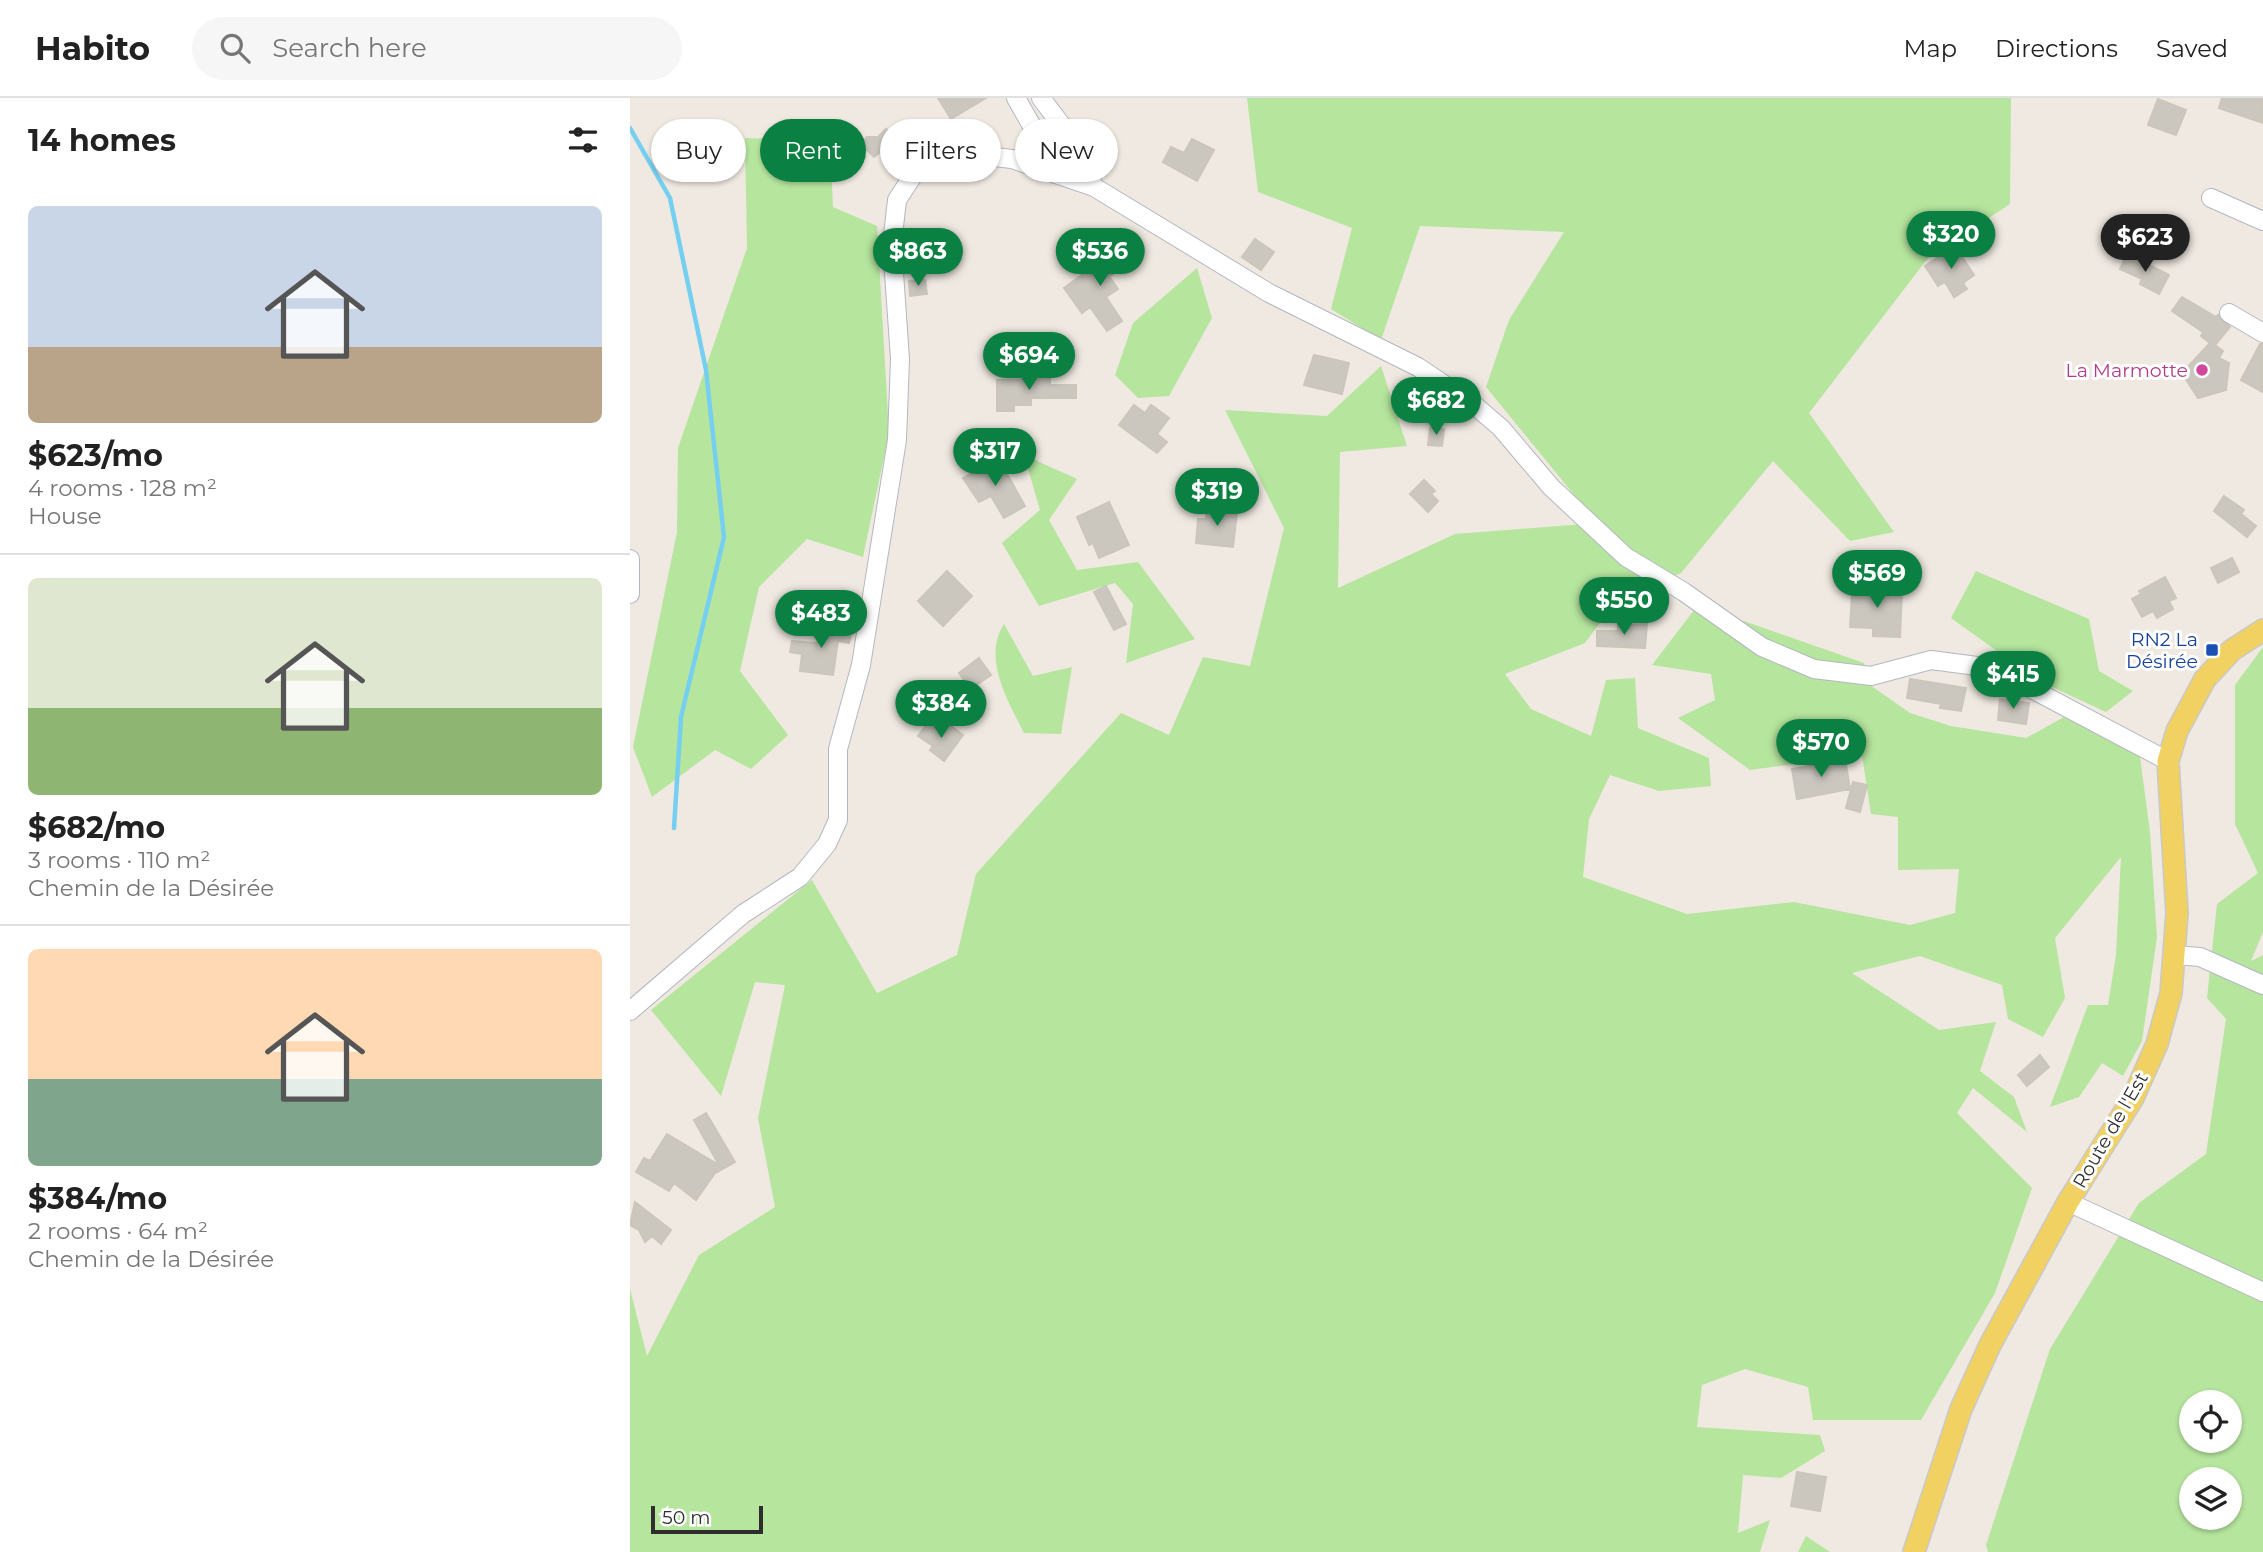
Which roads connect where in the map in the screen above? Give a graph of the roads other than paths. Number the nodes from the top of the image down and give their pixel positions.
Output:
1 (1016, 98) edge
2 (1041, 98) edge
3 (1028, 119) edge
4 (1015, 160) edge
5 (1081, 182) edge
6 (1094, 187) junction
7 (2211, 198) dead end
8 (2263, 221) edge
9 (2230, 313) dead end
10 (2263, 333) edge
11 (630, 559) edge
12 (630, 594) edge
13 (2263, 630) edge
14 (2168, 761) junction
15 (2174, 955) junction
16 (2263, 985) edge
17 (630, 1011) edge
18 (2068, 1202) junction
19 (2263, 1292) edge
20 (1914, 1552) edge

1 - 3 street
2 - 6 street
4 - 17 street
5 - 6 street
6 - 14 street
7 - 8 street
9 - 10 street
11 - 12 street
13 - 14 main road, Route de l'Est
14 - 15 main road, Route de l'Est
15 - 16 street
15 - 18 main road, Route de l'Est
18 - 19 street
18 - 20 main road, Route de l'Est

